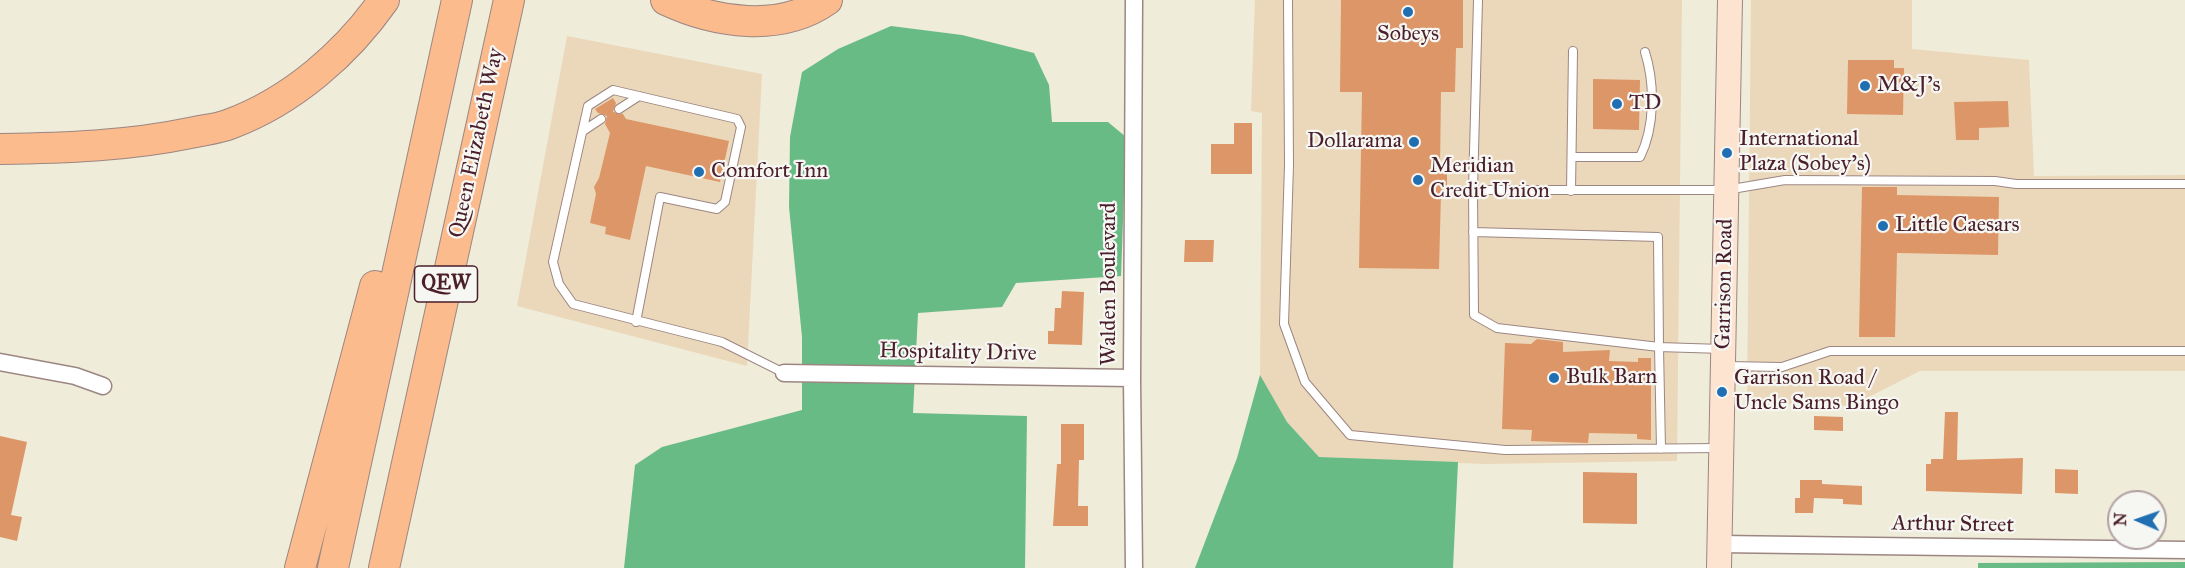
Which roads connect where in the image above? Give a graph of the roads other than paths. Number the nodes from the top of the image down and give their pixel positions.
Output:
1 (384, 0) edge
2 (457, 0) edge
3 (509, 0) edge
4 (666, 0) edge
5 (827, 0) edge
6 (1134, 0) edge
7 (1288, 0) edge
8 (1478, 0) edge
9 (1730, 0) edge
10 (1573, 51) dead end
11 (1645, 52) dead end
12 (441, 71) junction
13 (639, 96) junction
14 (619, 109) dead end
15 (602, 119) dead end
16 (583, 131) junction
17 (0, 149) edge
18 (1572, 157) junction
19 (2185, 184) edge
20 (1473, 190) junction
21 (1726, 190) junction
22 (1571, 191) junction
23 (1473, 232) junction
24 (636, 322) junction
25 (1659, 347) junction
26 (2185, 351) edge
27 (1723, 358) junction
28 (0, 362) edge
29 (784, 374) joint
30 (1132, 378) junction
31 (103, 386) dead end
32 (1661, 448) junction
33 (1722, 448) junction
34 (2185, 550) edge
35 (1719, 556) edge
36 (300, 568) edge
37 (333, 568) edge
38 (384, 568) edge
39 (1134, 568) edge

1 - 17 highway
2 - 12 highway, QEW
3 - 38 highway, Queen Elizabeth Way / QEW
4 - 5 highway
6 - 30 street, Walden Boulevard
7 - 32 lane
8 - 20 lane
9 - 21 main road, Garrison Road
10 - 18 lane
11 - 18 lane
12 - 36 highway
12 - 37 highway, QEW
13 - 14 lane
13 - 16 lane
13 - 24 lane
15 - 16 lane
16 - 24 lane
18 - 22 lane
19 - 21 lane
20 - 22 lane
20 - 23 lane
21 - 22 lane
21 - 27 main road, Garrison Road
23 - 25 lane
23 - 25 lane
24 - 29 lane
25 - 27 lane
25 - 32 lane
26 - 27 lane
27 - 33 main road, Garrison Road
28 - 31 street
29 - 30 street, Hospitality Drive
30 - 39 street, Walden Boulevard
32 - 33 lane
33 - 35 main road, Garrison Road
34 - 35 street, Arthur Street

